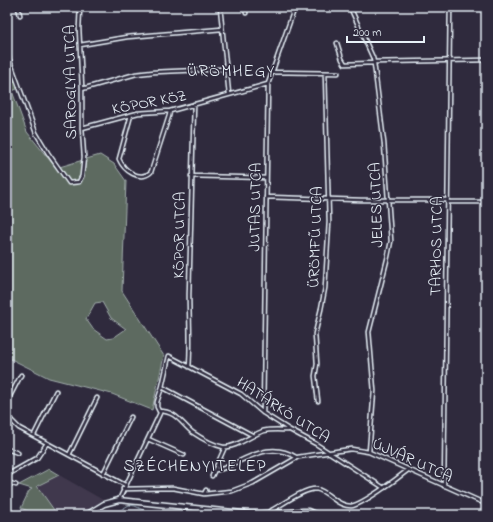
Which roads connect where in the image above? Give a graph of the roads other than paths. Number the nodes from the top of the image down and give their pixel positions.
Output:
1 (18, 7) edge
2 (80, 7) edge
3 (220, 7) edge
4 (245, 7) edge
5 (295, 7) edge
6 (350, 7) edge
7 (450, 7) edge
8 (246, 13) dead end
9 (20, 15) dead end
10 (222, 29) junction
11 (337, 43) dead end
12 (80, 45) junction
13 (7, 53) edge
14 (449, 60) junction
15 (486, 60) edge
16 (374, 62) junction
17 (225, 69) junction
18 (272, 72) junction
19 (325, 73) junction
20 (338, 73) dead end
21 (268, 84) junction
22 (82, 89) junction
23 (229, 94) junction
24 (194, 104) junction
25 (170, 111) junction
26 (131, 115) junction
27 (82, 128) junction
28 (191, 176) junction
29 (266, 178) junction
30 (266, 197) junction
31 (329, 198) junction
32 (388, 200) junction
33 (447, 201) junction
34 (486, 202) edge
35 (189, 367) junction
36 (21, 375) dead end
37 (162, 387) junction
38 (56, 391) dead end
39 (97, 398) dead end
40 (318, 401) dead end
41 (7, 402) edge
42 (159, 411) junction
43 (263, 413) junction
44 (7, 416) edge
45 (131, 417) dead end
46 (290, 430) junction
47 (34, 435) junction
48 (252, 436) junction
49 (148, 438) junction
50 (48, 443) junction
51 (225, 447) junction
52 (7, 449) edge
53 (328, 452) junction
54 (369, 452) junction
55 (18, 453) dead end
56 (69, 455) junction
57 (184, 455) dead end
58 (296, 457) junction
59 (215, 470) junction
60 (408, 470) junction
61 (103, 474) junction
62 (7, 475) edge
63 (212, 476) dead end
64 (7, 482) edge
65 (16, 485) dead end
66 (125, 485) junction
67 (444, 486) junction
68 (384, 488) junction
69 (123, 489) junction
70 (206, 490) dead end
71 (204, 494) junction
72 (119, 500) junction
73 (486, 504) edge
74 (269, 513) junction
75 (86, 515) edge
76 (259, 515) edge
77 (317, 515) edge

1 - 9 street
2 - 12 street, SAROGLYA UTCA
3 - 10 street
4 - 8 street
5 - 18 street, JUTAS UTCA
6 - 16 street, JELES UTCA
7 - 14 street, TARHOS UTCA
10 - 12 street
10 - 17 street
11 - 16 street
12 - 22 street, SAROGLYA UTCA
13 - 27 street, SAROGLYA UTCA
14 - 15 street
14 - 16 street
14 - 33 street, TARHOS UTCA
16 - 32 street, JELES UTCA
17 - 22 street
17 - 23 street
18 - 19 street
18 - 21 street, JUTAS UTCA
19 - 20 street
19 - 31 street, ÜRÖMFŰ UTCA
21 - 23 street, KŐPOR KÖZ
21 - 29 street, JUTAS UTCA
22 - 27 street, SAROGLYA UTCA
23 - 24 street, KŐPOR KÖZ
24 - 25 street, KŐPOR KÖZ
24 - 28 street, KŐPOR UTCA
25 - 26 street, KŐPOR KÖZ
25 - 26 street
26 - 27 street, KŐPOR KÖZ
28 - 29 street
28 - 35 street, KŐPOR UTCA
29 - 30 street, JUTAS UTCA
30 - 31 street
30 - 43 street, JUTAS UTCA
31 - 32 street
31 - 40 street, ÜRÖMFŰ UTCA
32 - 33 street
32 - 54 street, JELES UTCA
33 - 34 street
33 - 67 street, TARHOS UTCA
35 - 37 street, HATÁRKŐ UTCA
35 - 43 street, HATÁRKŐ UTCA
36 - 41 street
37 - 42 street
37 - 48 street
38 - 47 street
39 - 56 street
42 - 49 street
42 - 51 street
43 - 46 street, HATÁRKŐ UTCA
44 - 47 street
45 - 61 street
46 - 48 street
46 - 53 street, HATÁRKŐ UTCA
47 - 50 street
48 - 51 street
49 - 57 street
49 - 66 street
50 - 56 street
50 - 62 street
51 - 59 street
52 - 55 street
53 - 54 street, ÚJVÁR UTCA
53 - 58 street, ÚJVÁR UTCA
53 - 68 street, HATÁRKŐ UTCA
54 - 60 street, ÚJVÁR UTCA
56 - 61 street
58 - 59 street
58 - 71 street
59 - 63 street
60 - 67 street, ÚJVÁR UTCA
60 - 68 street
61 - 66 street
64 - 65 street
66 - 69 street
67 - 73 street, ÚJVÁR UTCA
68 - 74 street
69 - 71 street
69 - 72 street
70 - 71 street
72 - 75 main road
72 - 76 main road
74 - 76 main road
74 - 77 main road

